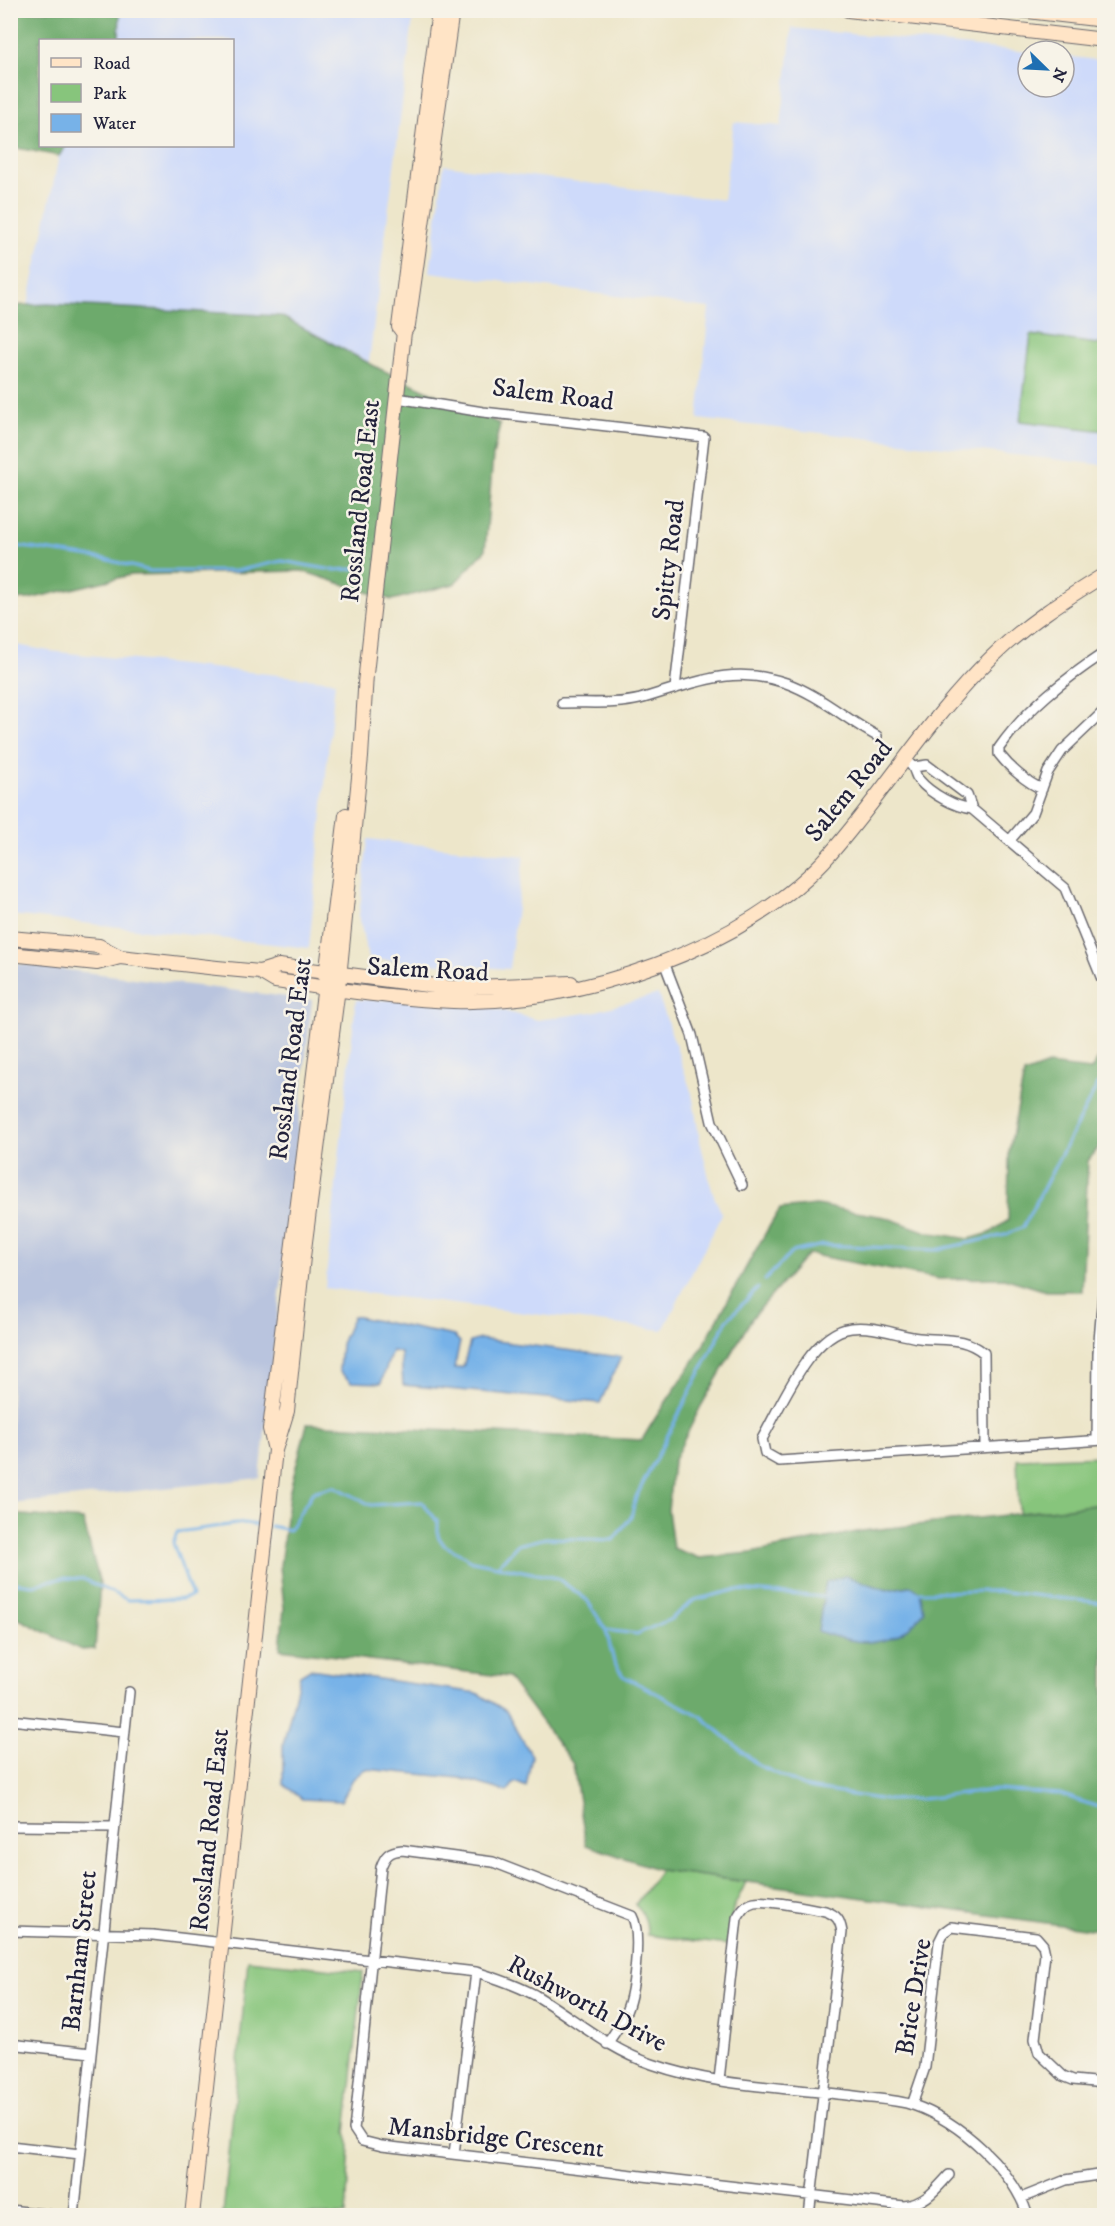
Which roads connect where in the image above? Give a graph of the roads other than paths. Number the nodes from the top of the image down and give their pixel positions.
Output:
1 (439, 10) edge
2 (452, 10) edge
3 (848, 10) edge
4 (1019, 10) edge
5 (1104, 20) edge
6 (1104, 40) edge
7 (404, 332) junction
8 (397, 398) junction
9 (704, 437) joint
10 (1104, 575) edge
11 (1104, 653) edge
12 (675, 688) junction
13 (562, 703) dead end
14 (1104, 711) edge
15 (877, 736) dead end
16 (910, 764) junction
17 (1042, 789) junction
18 (972, 809) junction
19 (1010, 840) junction
20 (10, 938) edge
21 (10, 954) edge
22 (120, 957) junction
23 (664, 962) junction
24 (332, 980) junction
25 (1104, 984) edge
26 (742, 1185) dead end
27 (1104, 1281) edge
28 (1101, 1440) edge
29 (985, 1446) junction
30 (129, 1692) dead end
31 (10, 1720) edge
32 (124, 1732) junction
33 (10, 1826) edge
34 (114, 1827) junction
35 (10, 1931) edge
36 (104, 1932) junction
37 (221, 1943) junction
38 (373, 1959) junction
39 (476, 1972) junction
40 (10, 2044) edge
41 (607, 2044) junction
42 (91, 2053) junction
43 (719, 2080) junction
44 (1104, 2083) edge
45 (824, 2092) junction
46 (912, 2105) junction
47 (10, 2146) edge
48 (80, 2154) junction
49 (454, 2154) junction
50 (1104, 2174) edge
51 (949, 2175) dead end
52 (811, 2195) junction
53 (1021, 2198) junction
54 (10, 2210) edge
55 (59, 2216) edge
56 (74, 2216) edge
57 (192, 2216) edge
58 (809, 2216) edge
59 (1028, 2216) edge

1 - 7 main road, Rossland Road East
2 - 7 main road, Rossland Road East
3 - 6 main road
4 - 5 main road
7 - 8 main road, Rossland Road East
8 - 9 street, Salem Road
8 - 24 main road, Rossland Road East
9 - 12 street, Spitty Road
10 - 16 main road, Salem Road
11 - 17 street
12 - 13 street
12 - 15 street
14 - 17 street
16 - 18 street
16 - 18 street
16 - 23 main road, Salem Road
17 - 19 street
18 - 19 street
19 - 25 street
20 - 22 main road, Salem Road
21 - 22 main road, Salem Road
22 - 24 main road, Salem Road
23 - 24 main road, Salem Road
23 - 26 street
24 - 37 main road, Rossland Road East
27 - 28 street
28 - 29 street
29 - 29 street
30 - 32 street, Barnham Street
31 - 32 street
32 - 34 street, Barnham Street
33 - 34 street
34 - 36 street, Barnham Street
35 - 36 street, Rushworth Drive
36 - 37 street, Rushworth Drive
36 - 42 street, Barnham Street
37 - 38 street, Rushworth Drive
37 - 57 main road, Rossland Road East
38 - 39 street, Rushworth Drive
38 - 41 street
38 - 49 street, Mansbridge Crescent
39 - 41 street, Rushworth Drive
39 - 49 street
40 - 42 street
41 - 43 street, Rushworth Drive
42 - 48 street, Barnham Street
43 - 45 street, Rushworth Drive
43 - 45 street
44 - 46 street, Brice Drive
45 - 46 street, Rushworth Drive
45 - 52 street
46 - 53 street, Rushworth Drive
47 - 48 street
48 - 56 street, Barnham Street
49 - 52 street, Mansbridge Crescent
50 - 53 street
51 - 52 street, Mansbridge Crescent
52 - 58 street
53 - 59 street, Rushworth Drive
54 - 55 street

